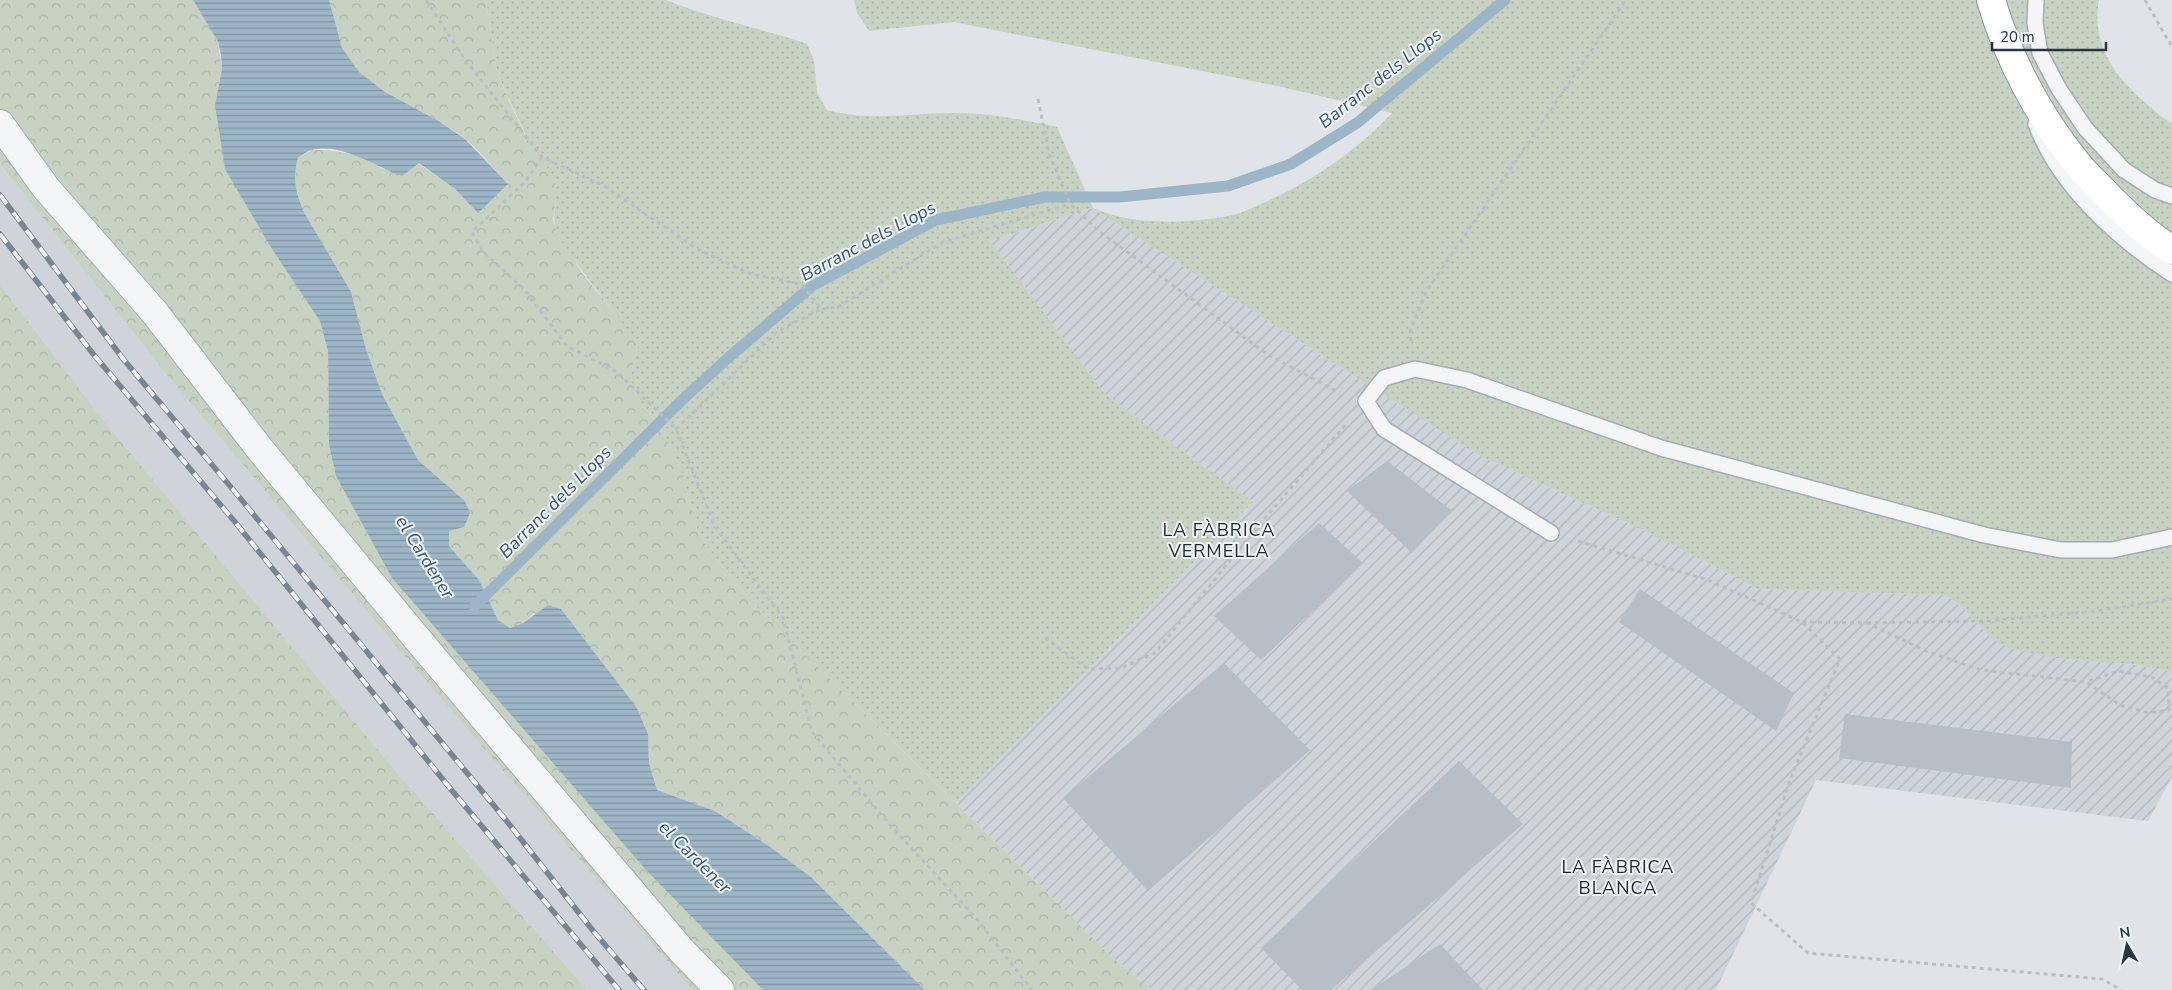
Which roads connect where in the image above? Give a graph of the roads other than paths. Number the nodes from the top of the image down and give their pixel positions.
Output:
1 (1991, 0) edge
2 (2036, 0) edge
3 (2018, 71) junction
4 (0, 124) edge
5 (2172, 196) edge
6 (2172, 250) edge
7 (2172, 274) edge
8 (1551, 534) road end
9 (2172, 537) edge
10 (720, 990) edge

1 - 3 highway
2 - 5 lane
3 - 6 highway
3 - 7 lane
4 - 10 street
8 - 9 lane

